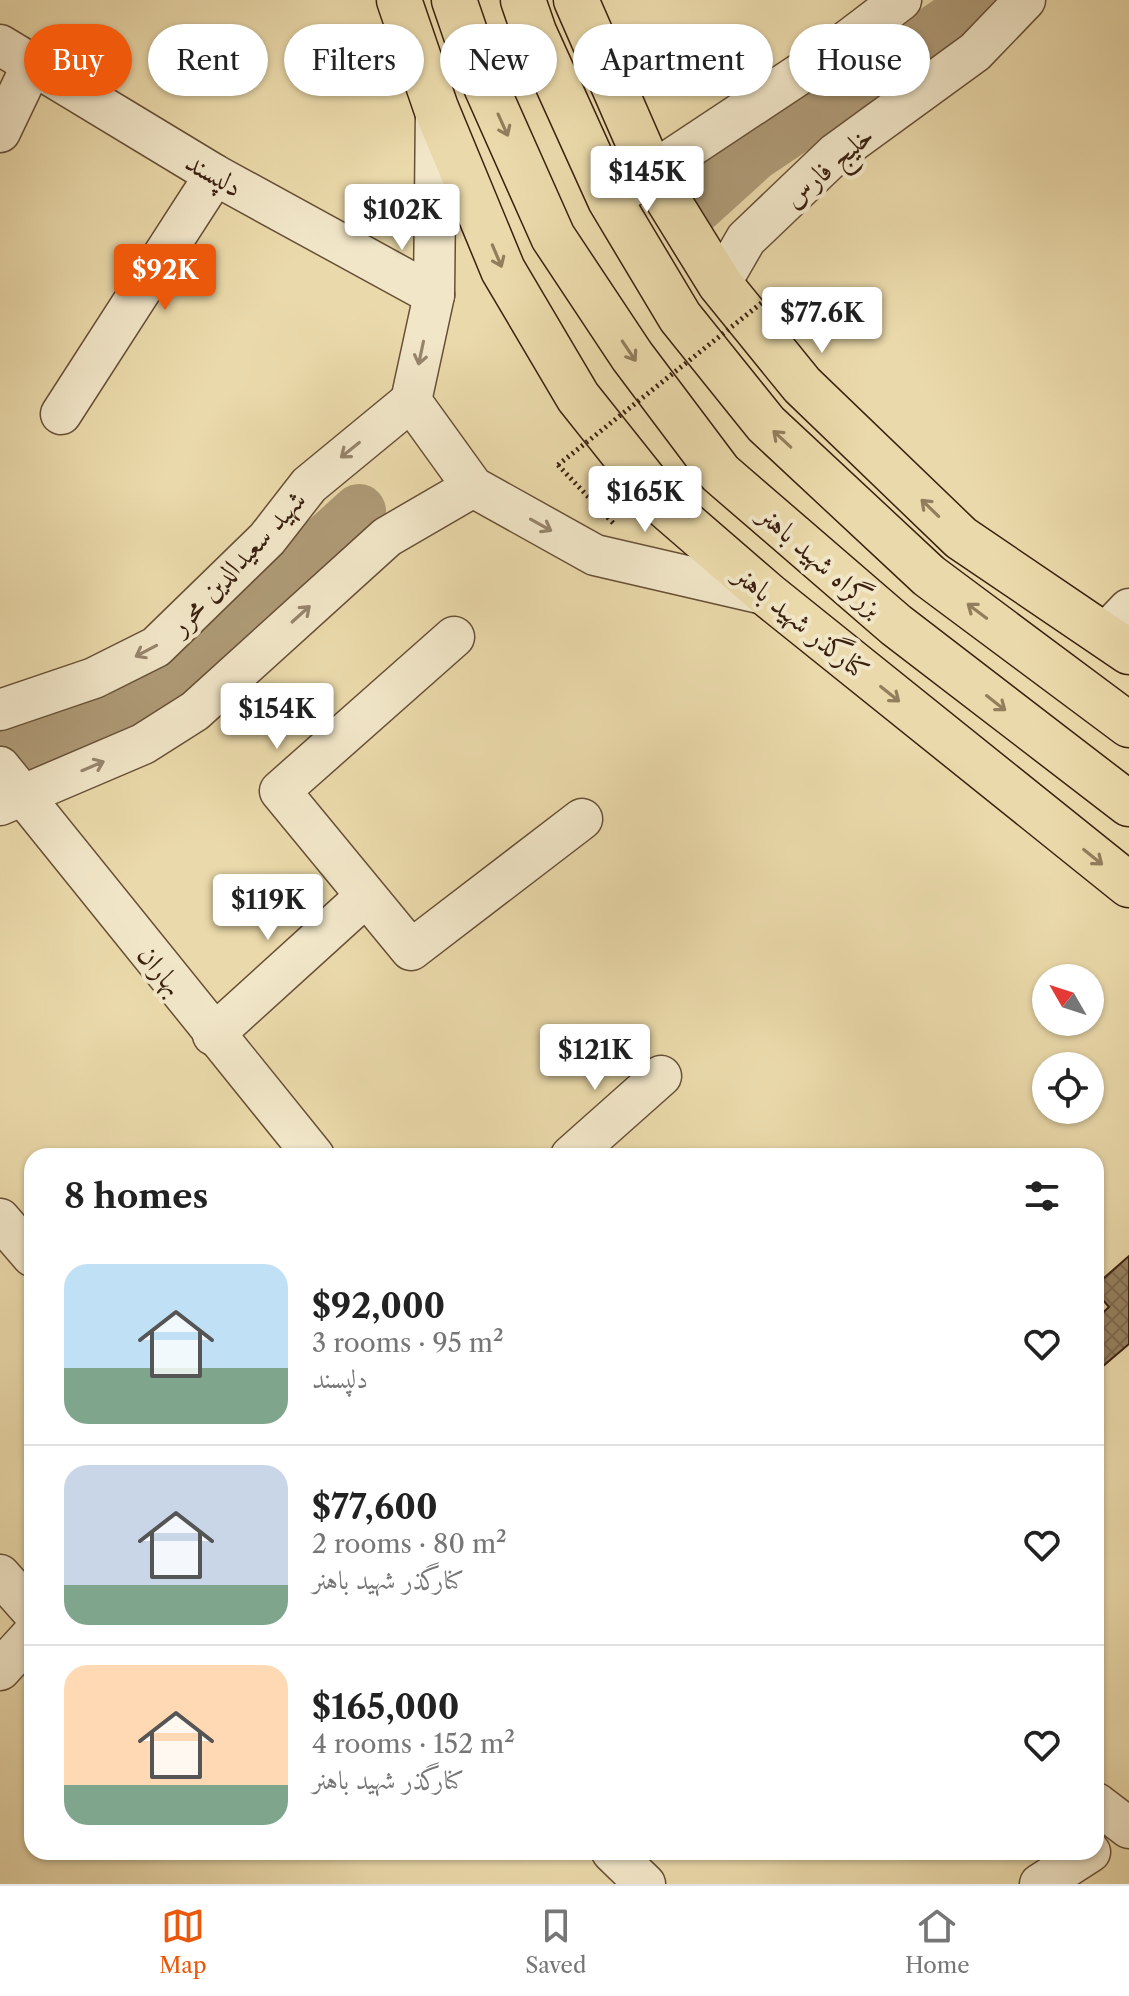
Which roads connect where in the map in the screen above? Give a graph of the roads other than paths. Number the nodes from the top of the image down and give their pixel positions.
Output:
1 (399, 0) edge
2 (423, 0) edge
3 (454, 0) edge
4 (523, 0) edge
5 (576, 0) edge
6 (901, 0) edge
7 (1025, 0) edge
8 (16, 55) edge
9 (430, 91) junction
10 (0, 132) edge
11 (652, 174) junction
12 (215, 175) junction
13 (610, 200) junction
14 (720, 284) junction
15 (434, 295) junction
16 (411, 401) junction
17 (61, 414) dead end
18 (473, 487) junction
19 (768, 595) junction
20 (1121, 632) edge
21 (454, 637) dead end
22 (1074, 684) junction
23 (0, 710) edge
24 (1129, 716) edge
25 (1129, 725) edge
26 (8, 788) edge
27 (1129, 804) edge
28 (582, 819) dead end
29 (1129, 885) edge
30 (365, 897) junction
31 (213, 1035) junction
32 (661, 1076) dead end
33 (307, 1148) edge
34 (580, 1148) edge
35 (0, 1219) edge
36 (24, 1247) edge
37 (0, 1575) edge
38 (24, 1602) edge
39 (24, 1644) edge
40 (0, 1670) edge
41 (1104, 1809) edge
42 (1128, 1828) edge
43 (1104, 1843) edge
44 (620, 1860) edge
45 (1078, 1860) edge
46 (645, 1884) edge
47 (1040, 1884) edge

1 - 9 main road, کنارگذر شهید باهنر
2 - 9 main road
3 -> 27 main road, بزرگراه شهید باهنر
4 - 13 main road
5 - 11 main road
6 - 11 street
7 - 14 street, خلیج فارس
8 - 10 street
8 - 12 street, دلپسند
9 - 15 street
9 -> 19 main road, کنارگذر شهید باهنر
11 - 13 street
11 - 14 main road
12 - 15 street, دلپسند
12 - 17 street
22 -> 13 main road
20 -> 14 main road
15 -> 16 street
16 - 18 street
16 -> 23 street, شهید سعیدالدین محرر
18 -> 19 street
26 -> 18 street
19 -> 29 main road, کنارگذر شهید باهنر
21 - 30 street
22 - 24 main road
22 - 25 main road
26 - 31 street, بهاران
28 - 30 street
30 - 31 street
31 - 33 street, بهاران
32 - 34 street
35 - 36 street
37 - 38 street
39 - 40 street
41 - 42 street
42 - 43 street
44 - 46 street
45 - 47 street

